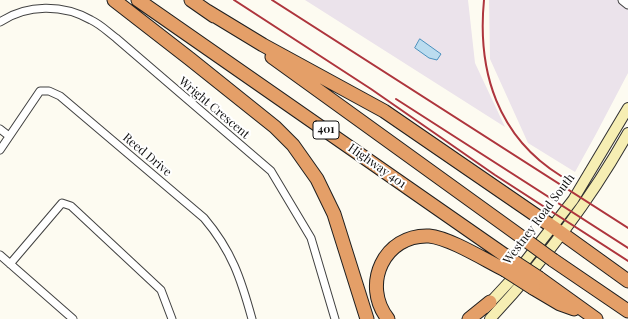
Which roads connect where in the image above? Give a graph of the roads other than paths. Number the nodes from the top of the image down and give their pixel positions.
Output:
1 (114, 0) edge
2 (138, 0) edge
3 (191, 0) edge
4 (623, 0) edge
5 (40, 4) edge
6 (628, 4) edge
7 (207, 11) junction
8 (0, 22) edge
9 (628, 108) edge
10 (0, 129) edge
11 (628, 132) edge
12 (10, 136) junction
13 (0, 150) edge
14 (558, 230) junction
15 (0, 255) edge
16 (10, 264) junction
17 (509, 265) junction
18 (628, 281) edge
19 (490, 302) junction
20 (628, 311) edge
21 (593, 317) edge
22 (73, 319) edge
23 (172, 319) edge
24 (252, 319) edge
25 (335, 319) edge
26 (367, 319) edge
27 (388, 319) edge
28 (469, 319) edge
29 (475, 319) edge
30 (490, 319) edge

1 - 26 highway
2 - 17 highway, Highway 401 / 401
3 - 7 highway, 401
4 - 6 street
5 - 8 street, Wright Crescent
5 - 25 street, Wright Crescent
7 - 14 highway
7 - 20 highway, 401, bridge
9 - 14 main road, Westney Road South
10 - 12 street
11 - 14 main road, Westney Road South
12 - 13 street, Reed Drive
12 - 24 street, Reed Drive
14 - 18 highway
14 - 19 main road, Westney Road South
14 - 30 main road, Westney Road South
15 - 16 street
16 - 22 street
16 - 23 street
17 - 21 highway, Highway 401 / 401, bridge
17 - 27 highway
19 - 28 highway
19 - 29 main road, Westney Road South

